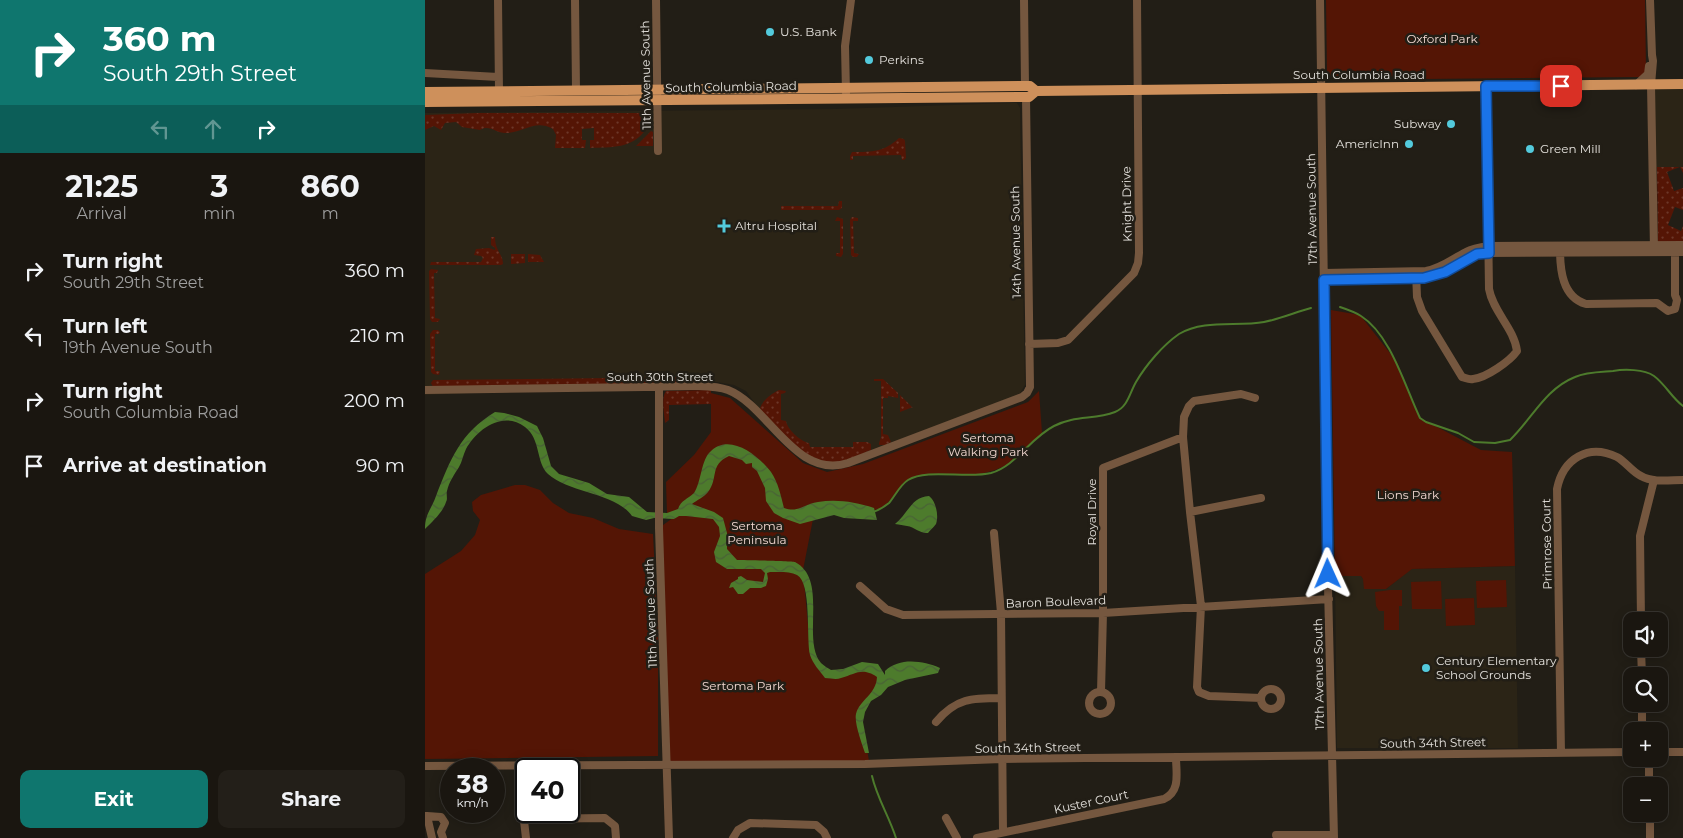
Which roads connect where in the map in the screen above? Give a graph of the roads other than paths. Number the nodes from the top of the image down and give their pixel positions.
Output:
1 (498, 0) edge
2 (575, 0) edge
3 (656, 0) edge
4 (851, 0) edge
5 (1024, 0) edge
6 (1137, 0) edge
7 (1320, 0) edge
8 (1650, 0) edge
9 (1652, 55) junction
10 (425, 73) edge
11 (499, 77) junction
12 (1683, 84) edge
13 (1635, 85) junction
14 (1651, 85) junction
15 (1025, 86) junction
16 (1486, 86) junction
17 (1321, 88) junction
18 (1137, 89) junction
19 (576, 90) junction
20 (499, 91) junction
21 (1036, 91) junction
22 (846, 93) junction
23 (658, 95) junction
24 (997, 96) junction
25 (425, 97) edge
26 (1026, 97) junction
27 (475, 102) junction
28 (658, 151) dead end
29 (1489, 249) junction
30 (1654, 249) junction
31 (1679, 249) edge
32 (1560, 250) junction
33 (1416, 275) junction
34 (1324, 276) junction
35 (1029, 344) junction
36 (659, 387) junction
37 (1029, 387) joint
38 (425, 390) edge
39 (1255, 398) dead end
40 (1183, 437) junction
41 (1654, 480) junction
42 (1683, 480) edge
43 (1261, 498) dead end
44 (1190, 512) junction
45 (994, 533) dead end
46 (860, 586) dead end
47 (1329, 599) junction
48 (1201, 606) junction
49 (1641, 612) edge
50 (1001, 613) junction
51 (1103, 613) junction
52 (1101, 692) dead end
53 (1001, 698) junction
54 (1261, 698) dead end
55 (936, 722) dead end
56 (1623, 752) edge
57 (1668, 752) edge
58 (1683, 752) edge
59 (1561, 753) junction
60 (1332, 756) junction
61 (1176, 757) junction
62 (1002, 759) junction
63 (515, 765) edge
64 (580, 765) edge
65 (668, 765) junction
66 (425, 766) edge
67 (426, 816) edge
68 (580, 818) edge
69 (946, 818) dead end
70 (1650, 822) edge
71 (525, 823) edge
72 (1003, 832) junction
73 (1277, 836) dead end
74 (1334, 836) edge
75 (432, 838) edge
76 (443, 838) edge
77 (525, 838) edge
78 (616, 838) edge
79 (669, 838) edge
80 (733, 838) edge
81 (827, 838) edge
82 (957, 838) edge
83 (977, 838) edge
84 (1650, 838) edge

1 - 11 street
2 - 19 street
3 - 23 street, 11th Avenue South
4 - 22 street
5 - 15 street
6 - 18 street, Knight Drive
7 - 17 street, 17th Avenue South
8 - 9 street
9 - 13 street
9 - 14 street
10 - 11 street
11 - 20 street
12 - 14 main road, South Columbia Road
13 - 14 main road, South Columbia Road
13 - 16 main road, South Columbia Road
14 - 30 street
15 - 21 main road, South Columbia Road
15 - 22 main road, South Columbia Road
15 - 24 main road
16 - 17 main road, South Columbia Road
16 - 29 street
17 - 18 main road, South Columbia Road
17 - 34 street, 17th Avenue South
18 - 21 main road, South Columbia Road
18 - 35 street, Knight Drive
19 - 20 main road, South Columbia Road
19 - 23 main road, South Columbia Road
20 - 25 main road, South Columbia Road
20 - 27 main road
21 - 26 main road, South Columbia Road
22 - 23 main road, South Columbia Road
22 - 24 main road, South Columbia Road
23 - 27 main road, South Columbia Road
23 - 28 street, 11th Avenue South
24 - 26 main road, South Columbia Road
25 - 27 main road, South Columbia Road
26 - 35 street, 14th Avenue South
29 - 32 street
29 - 33 street
29 - 33 street
30 - 31 street
30 - 32 street
31 - 32 street
33 - 34 street
34 - 47 street, 17th Avenue South
35 - 37 street, 14th Avenue South
36 - 37 street, South 30th Street
36 - 38 street, South 30th Street
36 - 65 street, 11th Avenue South
39 - 40 street
40 - 44 street
40 - 51 street, Royal Drive
41 - 42 street, Primrose Court
41 - 49 street
41 - 59 street, Primrose Court
43 - 44 street
44 - 48 street
45 - 50 street
46 - 50 street
47 - 48 street, Baron Boulevard
47 - 60 street, 17th Avenue South
48 - 51 street, Baron Boulevard
48 - 54 street
50 - 51 street, Baron Boulevard
50 - 53 street, Baron Boulevard
51 - 52 street
53 - 55 street
53 - 62 street, Baron Boulevard
56 - 59 street, South 34th Street
57 - 58 street
59 - 60 street, South 34th Street
60 - 61 street, South 34th Street
60 - 74 street, 17th Avenue South
61 - 62 street, South 34th Street
61 - 72 street, Kuster Court
62 - 65 street, South 34th Street
62 - 72 street, Baron Boulevard
63 - 66 street, South 34th Street
64 - 65 street, South 34th Street
65 - 79 street, 11th Avenue South
67 - 75 street
67 - 76 street
68 - 78 street
69 - 82 street
70 - 84 street
71 - 77 street
72 - 83 street, Kuster Court
73 - 74 street
80 - 81 street

